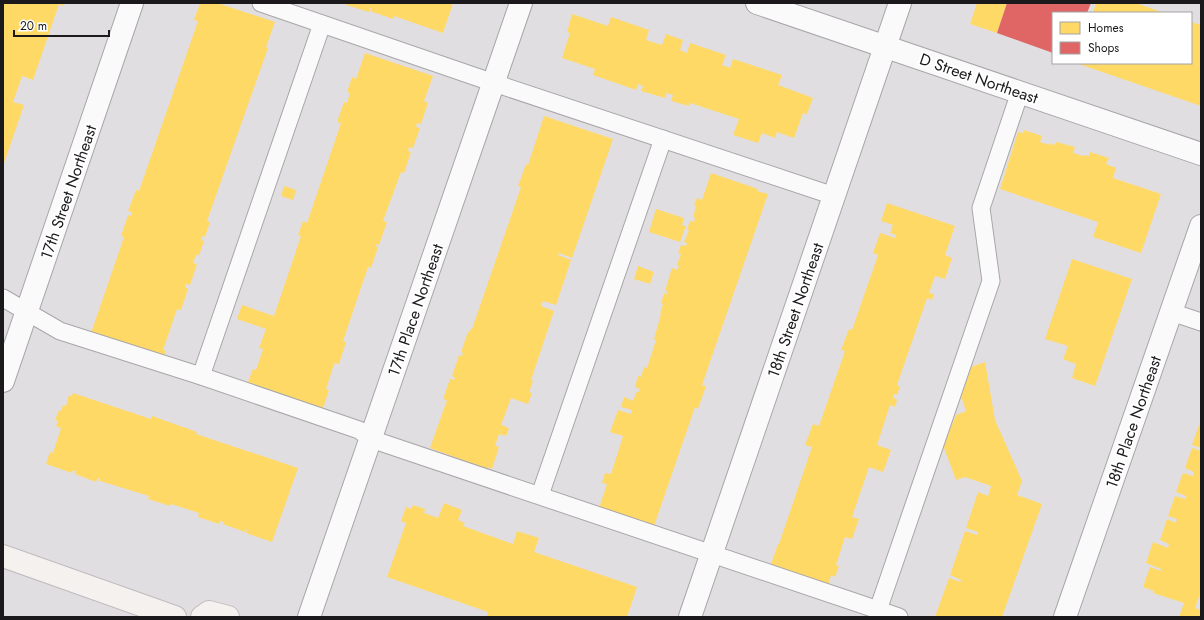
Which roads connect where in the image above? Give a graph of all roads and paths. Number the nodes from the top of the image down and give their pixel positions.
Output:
1 (132, 3) edge
2 (261, 3) edge
3 (521, 3) edge
4 (757, 3) edge
5 (900, 3) edge
6 (322, 24) junction
7 (885, 46) junction
8 (494, 83) junction
9 (1020, 92) junction
10 (663, 139) junction
11 (1201, 154) edge
12 (834, 196) junction
13 (1201, 226) edge
14 (3, 298) edge
15 (27, 311) junction
16 (1171, 312) junction
17 (1201, 322) edge
18 (201, 376) junction
19 (3, 381) edge
20 (371, 439) junction
21 (540, 495) junction
22 (712, 554) junction
23 (3, 556) edge
24 (878, 610) junction
25 (175, 617) edge
26 (202, 617) edge
27 (228, 617) edge
28 (309, 617) edge
29 (690, 617) edge
30 (899, 617) edge
31 (1065, 617) edge

1 - 15 street, 17th Street Northeast
2 - 6 lane
3 - 8 street, 17th Place Northeast
4 - 7 street, D Street Northeast
5 - 7 street, 18th Street Northeast
6 - 8 lane
6 - 18 lane
7 - 9 street, D Street Northeast
7 - 12 street, 18th Street Northeast
8 - 10 lane
8 - 20 street, 17th Place Northeast
9 - 11 street, D Street Northeast
9 - 24 lane
10 - 12 lane
10 - 21 lane
12 - 22 street, 18th Street Northeast
13 - 16 street, 18th Place Northeast
14 - 15 lane
15 - 18 lane
15 - 19 street, 17th Street Northeast
16 - 17 lane
16 - 31 street, 18th Place Northeast
18 - 20 lane
20 - 21 lane
20 - 28 street, 17th Place Northeast
21 - 22 lane
22 - 24 lane
22 - 29 street, 18th Street Northeast
23 - 25 main road
24 - 30 lane
26 - 27 main road

